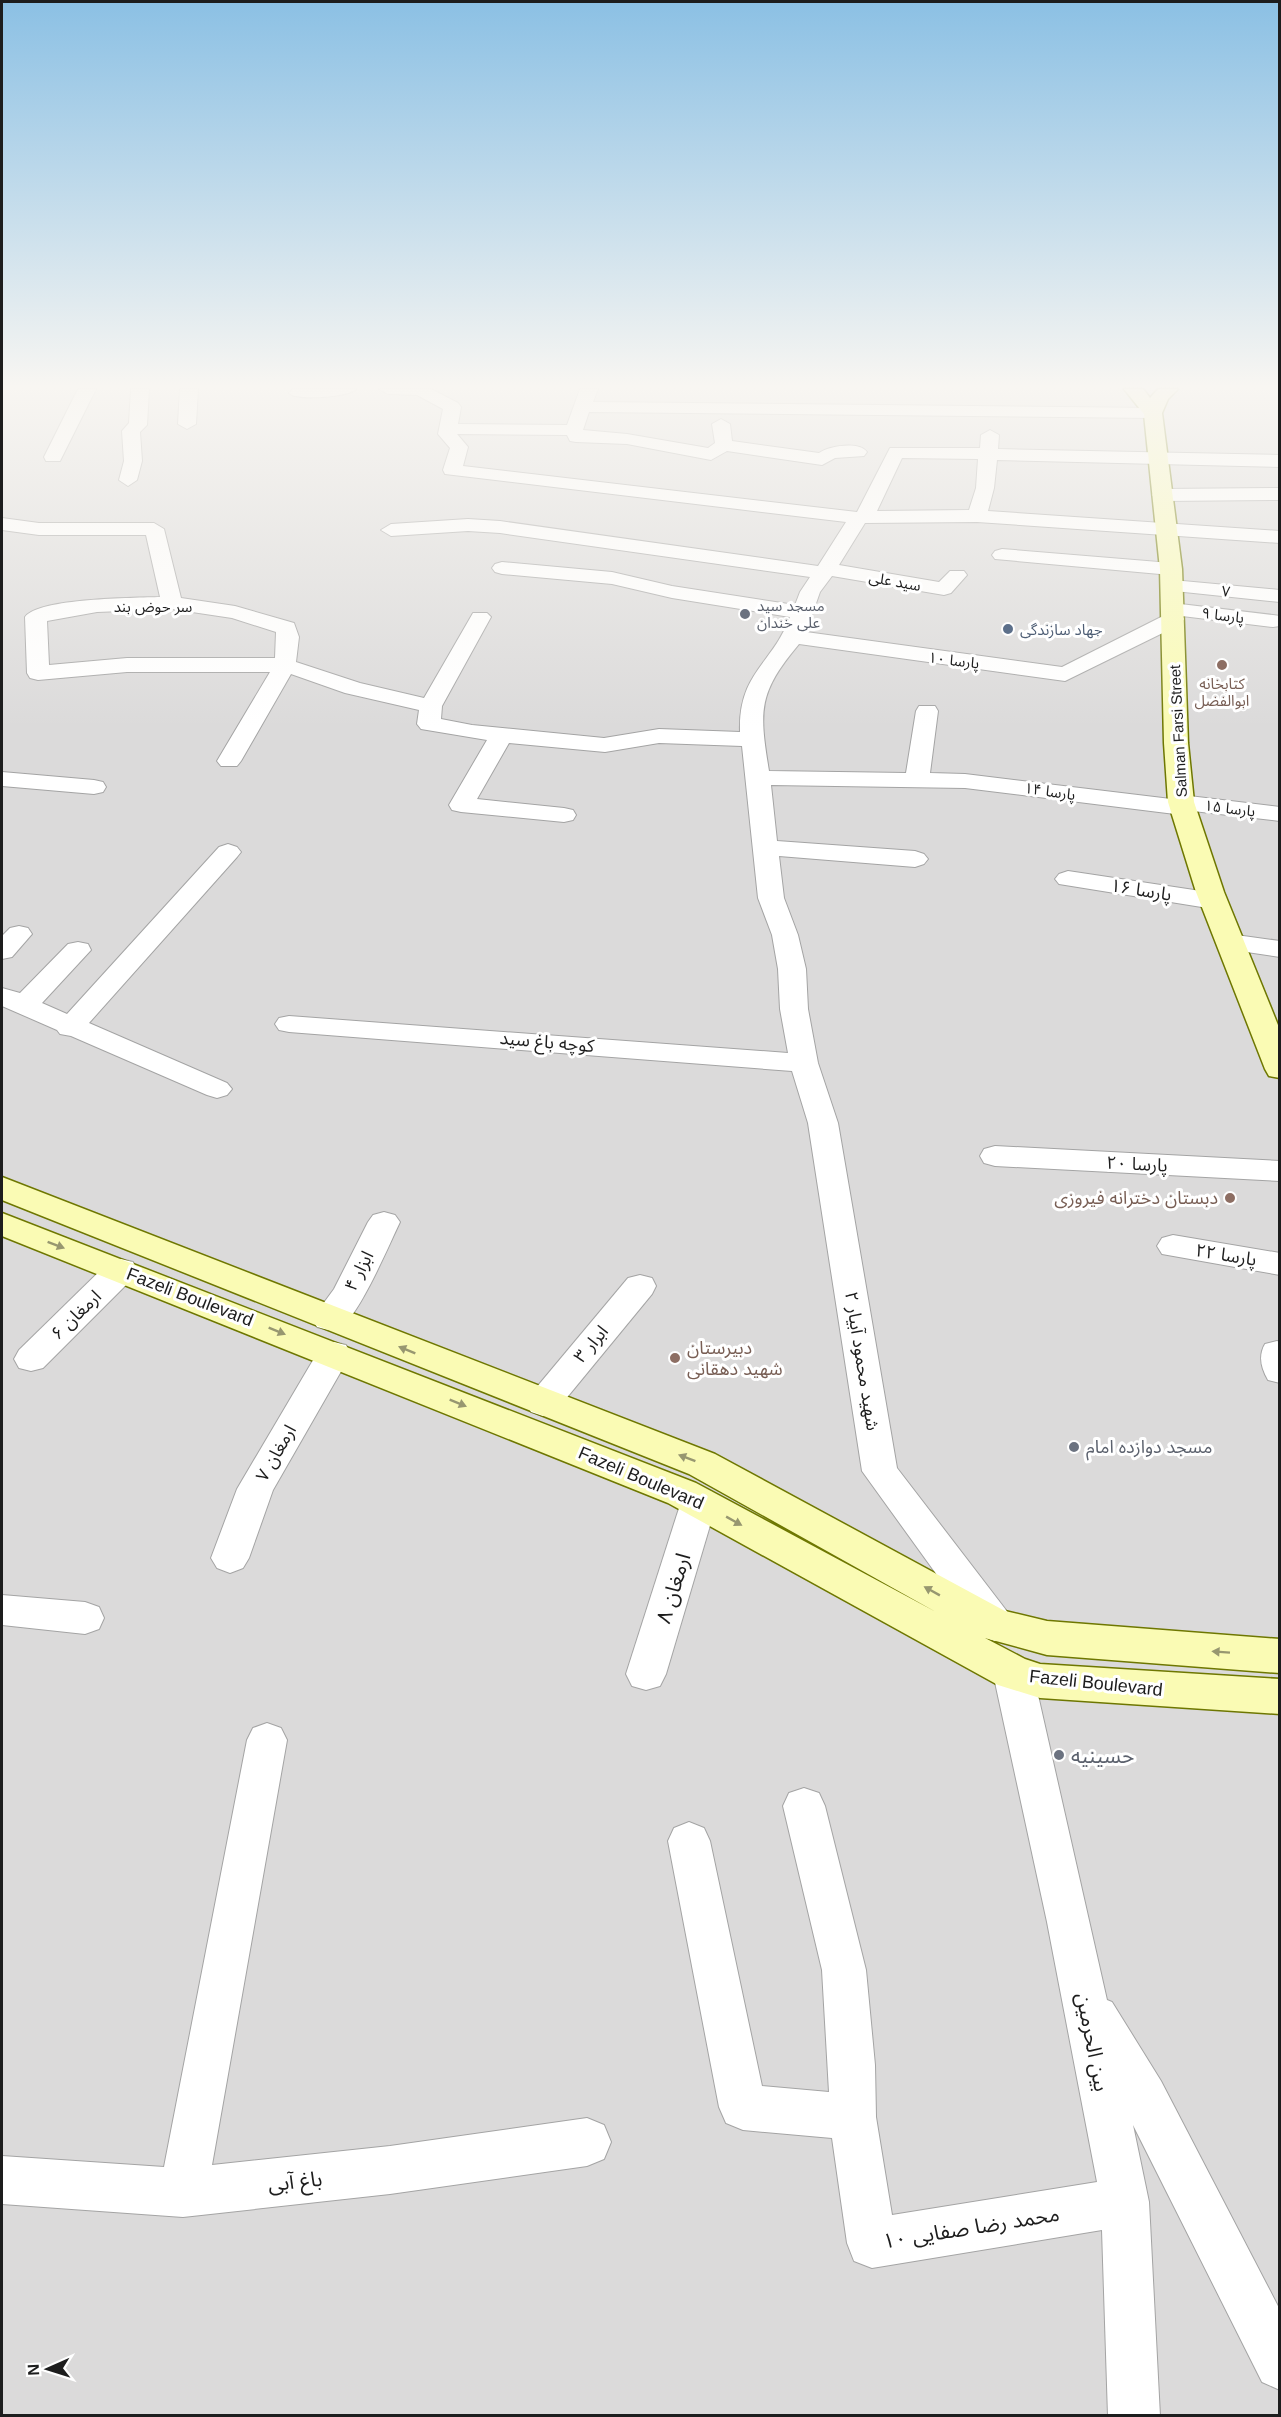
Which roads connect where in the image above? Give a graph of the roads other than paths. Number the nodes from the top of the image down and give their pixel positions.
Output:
1 (723, 502) edge
2 (870, 502) edge
3 (981, 502) edge
4 (1163, 502) edge
5 (977, 516) junction
6 (861, 518) junction
7 (2, 524) edge
8 (391, 530) dead end
9 (1167, 531) junction
10 (1280, 537) edge
11 (1002, 555) dead end
12 (502, 568) dead end
13 (825, 571) junction
14 (957, 575) dead end
15 (1172, 596) junction
16 (1280, 596) edge
17 (172, 603) junction
18 (803, 613) junction
19 (480, 617) dead end
20 (1274, 621) dead end
21 (794, 637) junction
22 (285, 665) junction
23 (431, 706) junction
24 (927, 711) dead end
25 (502, 735) junction
26 (753, 739) junction
27 (230, 761) dead end
28 (758, 778) junction
29 (917, 778) junction
30 (2, 779) edge
31 (94, 787) dead end
32 (568, 805) dead end
33 (1182, 805) junction
34 (1280, 814) edge
35 (767, 848) junction
36 (228, 852) dead end
37 (915, 859) dead end
38 (1068, 879) dead end
39 (1214, 901) junction
40 (1229, 942) junction
41 (78, 950) dead end
42 (1280, 950) edge
43 (12, 1001) edge
44 (289, 1024) dead end
45 (70, 1028) junction
46 (804, 1063) junction
47 (1280, 1069) edge
48 (217, 1089) dead end
49 (995, 1156) dead end
50 (1280, 1171) edge
51 (2, 1188) edge
52 (384, 1221) dead end
53 (2, 1224) edge
54 (1173, 1246) dead end
55 (1280, 1264) edge
56 (122, 1270) junction
57 (640, 1286) dead end
58 (332, 1336) junction
59 (31, 1359) dead end
60 (543, 1403) junction
61 (699, 1502) junction
62 (781, 1527) junction
63 (230, 1558) dead end
64 (2, 1610) edge
65 (85, 1618) dead end
66 (995, 1625) junction
67 (1280, 1656) edge
68 (1013, 1673) junction
69 (646, 1674) dead end
70 (1280, 1697) edge
71 (267, 1740) dead end
72 (804, 1806) dead end
73 (689, 1841) dead end
74 (1083, 1995) junction
75 (852, 2117) junction
76 (587, 2142) dead end
77 (2, 2180) edge
78 (183, 2193) junction
79 (1125, 2202) junction
80 (1280, 2364) edge
81 (1134, 2415) edge

1 - 6 street
2 - 6 street
3 - 5 street
4 - 9 main road, Salman Farsi Street
5 - 6 street
5 - 9 street
6 - 13 street
7 - 17 street
8 - 13 street
9 - 10 street
9 - 15 main road, Salman Farsi Street
11 - 15 street
12 - 18 street
13 - 14 street, سید علی
13 - 18 street
15 - 16 street, ۷
15 - 20 street, پارسا ۹
15 - 21 street, پارسا ۱۰
15 - 33 main road, Salman Farsi Street
17 - 22 street, سر حوض بند
17 - 22 street, سر حوض بند
18 - 21 street
19 - 23 street
21 - 26 street, شهید محمود آبیار ۲
22 - 23 street
22 - 27 street
23 - 25 street
24 - 29 street
25 - 26 street
25 - 32 street
26 - 28 street, شهید محمود آبیار ۲
28 - 29 street, پارسا ۱۴
28 - 35 street, شهید محمود آبیار ۲
29 - 33 street, پارسا ۱۴
30 - 31 street
33 - 34 street, پارسا ۱۵
33 - 39 main road, Salman Farsi Street
35 - 37 street
35 - 46 street, شهید محمود آبیار ۲
36 - 45 street
38 - 39 street, پارسا ۱۶
39 - 40 main road, Salman Farsi Street
40 - 42 street
40 - 47 main road, Salman Farsi Street
41 - 43 street
43 - 45 street
44 - 46 street, کوچه باغ سید
45 - 48 street
46 - 66 street, شهید محمود آبیار ۲
49 - 50 street, پارسا ۲۰
51 - 58 main road, Fazeli Boulevard
52 - 58 street, ابزار ۴
53 -> 56 main road, Fazeli Boulevard
54 - 55 street, پارسا ۲۲
56 -> 58 main road, Fazeli Boulevard
56 - 59 street, ارمغان ۶
57 - 60 street, ابرار ۳
60 -> 58 main road, Fazeli Boulevard
58 -> 61 main road, Fazeli Boulevard
58 - 63 street, ارمغان ۷
62 -> 60 main road, Fazeli Boulevard
61 -> 62 main road, Fazeli Boulevard
61 - 69 street, ارمغان ۸
66 -> 62 main road, Fazeli Boulevard
62 - 68 main road, Fazeli Boulevard
64 - 65 street
67 -> 66 main road, Fazeli Boulevard
68 - 70 main road, Fazeli Boulevard
68 - 74 street, بین الحرمین
71 - 78 street
72 - 75 street
73 - 75 street
74 - 79 street, بین الحرمین
74 - 80 street
75 - 79 street, محمد رضا صفایی ۱۰
76 - 78 street, باغ آبی
77 - 78 street, باغ آبی
79 - 81 street, بین الحرمین

